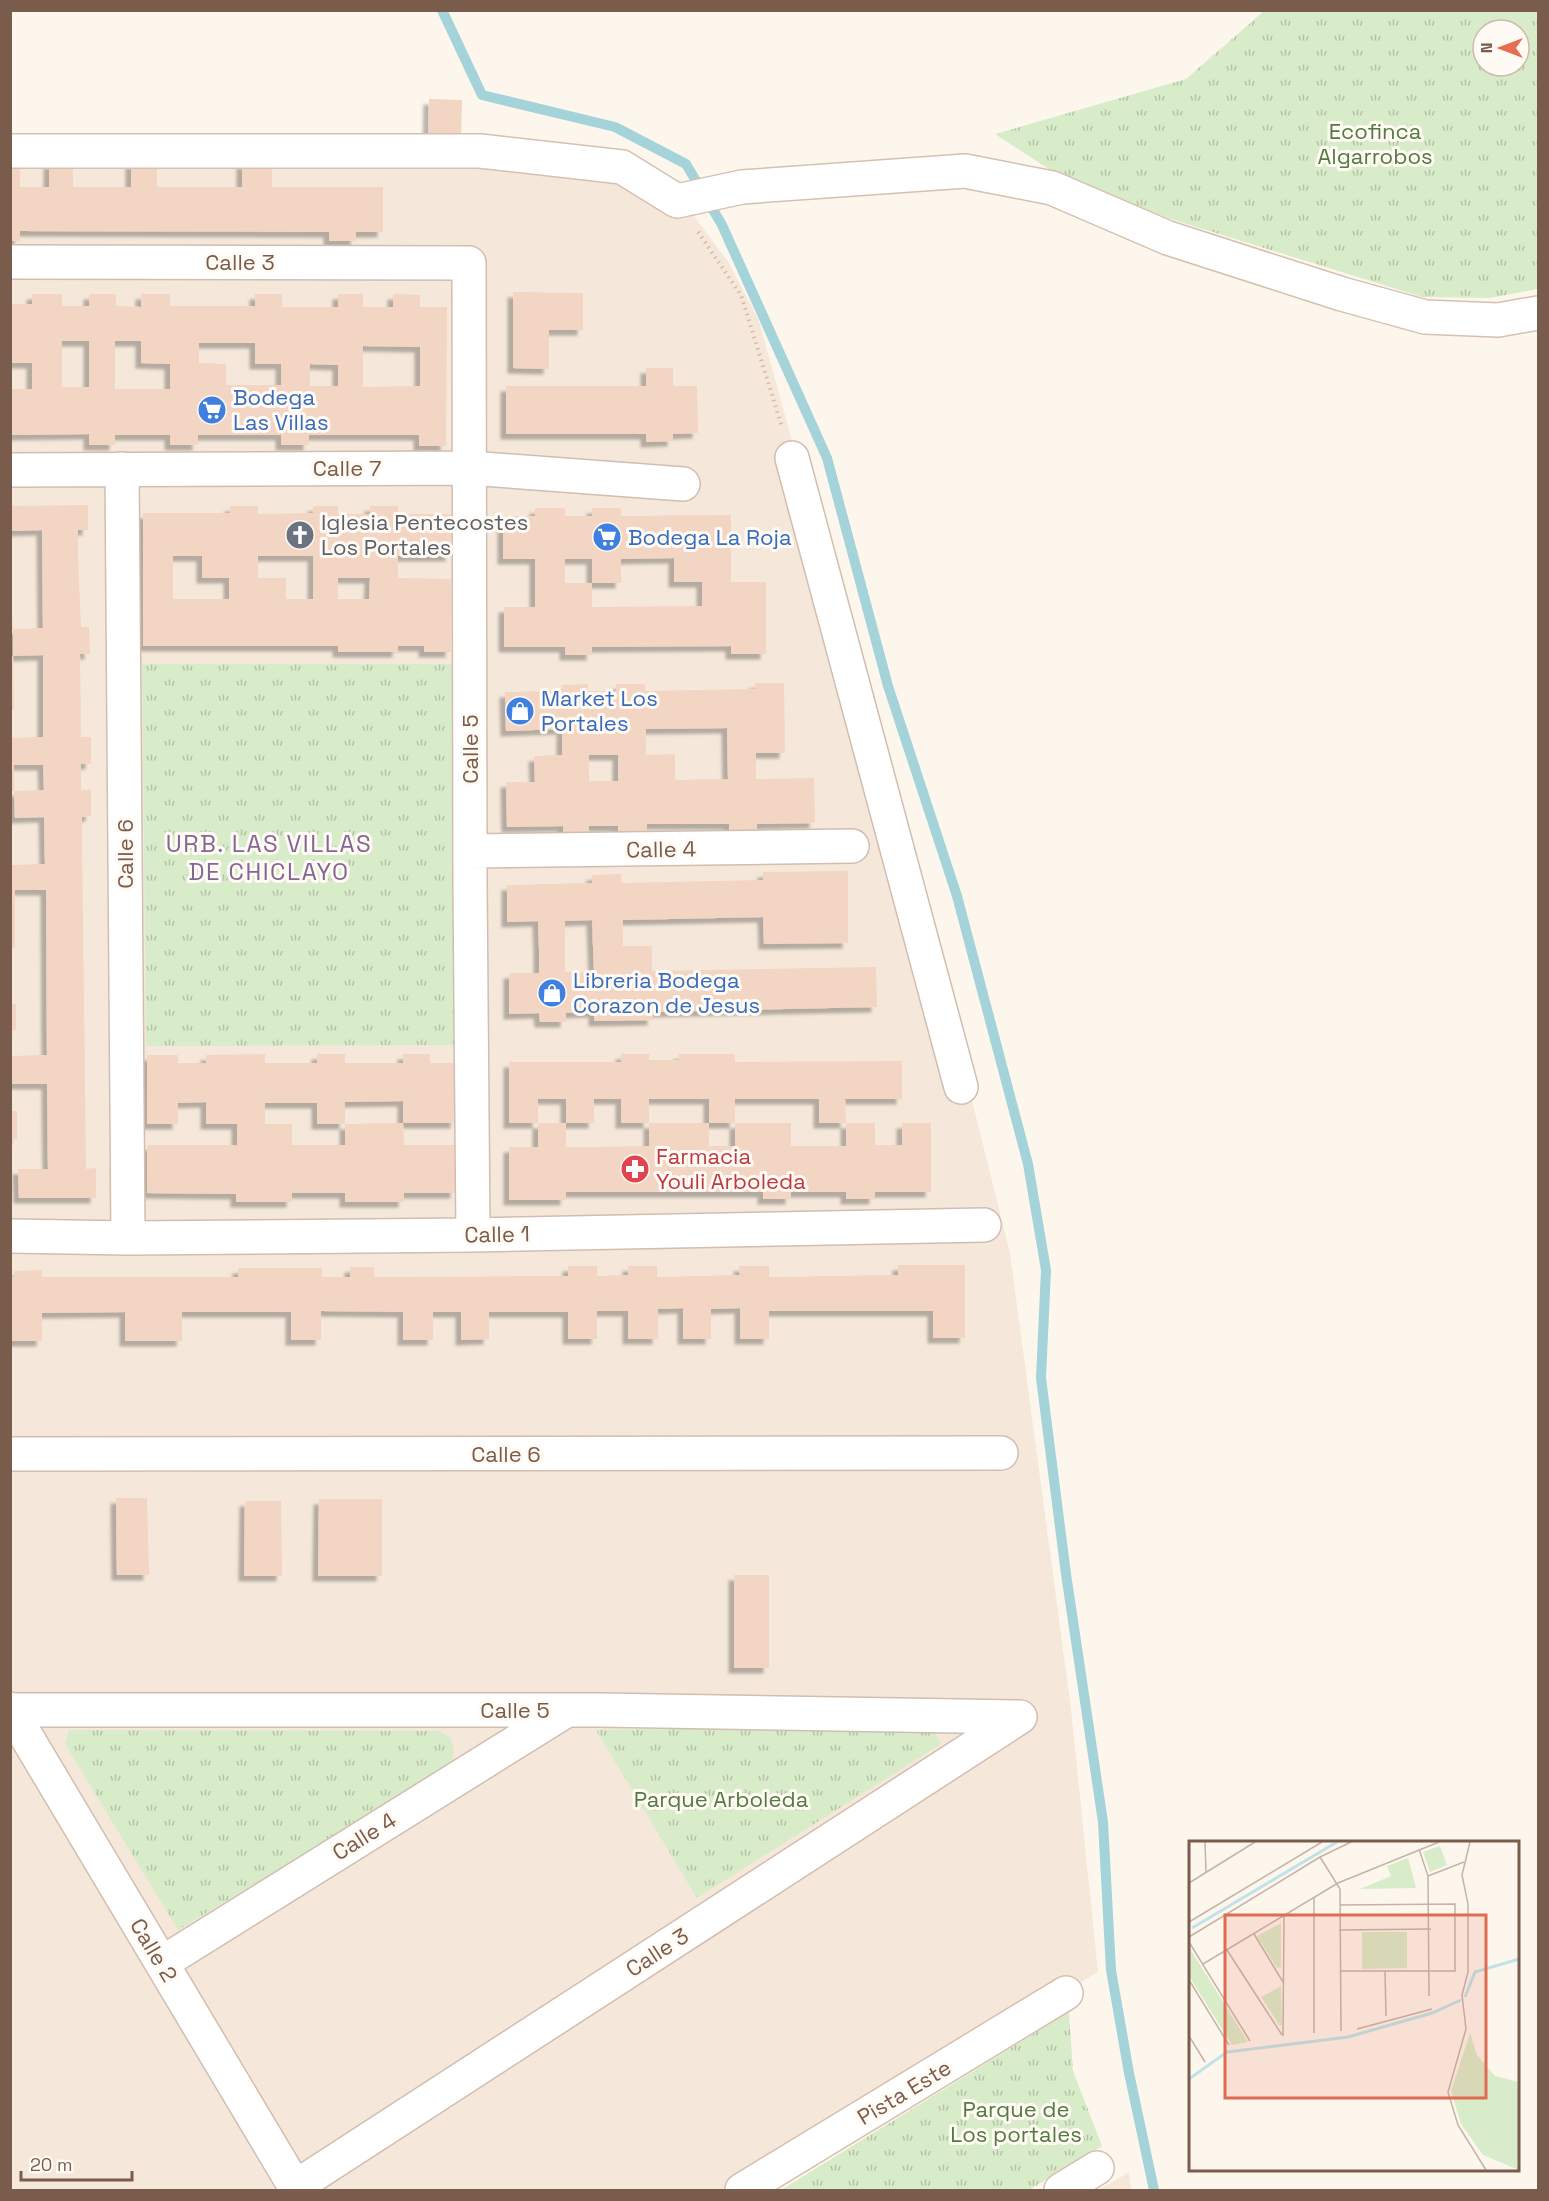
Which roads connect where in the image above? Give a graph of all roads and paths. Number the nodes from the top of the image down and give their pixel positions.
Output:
1 (10, 152) edge
2 (694, 197) junction
3 (10, 262) edge
4 (469, 263) joint
5 (1539, 313) edge
6 (792, 458) joint
7 (469, 468) junction
8 (122, 469) junction
9 (10, 470) edge
10 (683, 484) dead end
11 (852, 846) dead end
12 (470, 851) junction
13 (961, 1087) dead end
14 (984, 1225) dead end
15 (473, 1235) junction
16 (10, 1236) edge
17 (128, 1238) junction
18 (1000, 1453) dead end
19 (10, 1454) edge
20 (11, 1709) edge
21 (567, 1710) junction
22 (1020, 1717) joint
23 (162, 1963) junction
24 (1066, 1993) dead end
25 (1097, 2168) dead end
26 (296, 2189) edge
27 (742, 2190) edge
28 (1061, 2190) edge

1 - 2 street
2 - 5 street
2 - 6 path
3 - 4 street, Calle 3
4 - 7 street, Calle 5
6 - 13 street
7 - 8 street, Calle 7
7 - 10 street, Calle 7
7 - 12 street, Calle 5
8 - 9 street, Calle 7
8 - 17 street, Calle 6
11 - 12 street, Calle 4
12 - 15 street, Calle 5
14 - 15 street, Calle 1
15 - 17 street, Calle 1
16 - 17 street, Calle 1
18 - 19 street, Calle 6
20 - 21 street, Calle 5
20 - 23 street, Calle 2
21 - 22 street, Calle 5
21 - 23 street, Calle 4
22 - 26 street, Calle 3
23 - 26 street, Calle 2
24 - 27 street, Pista Este
25 - 28 street

